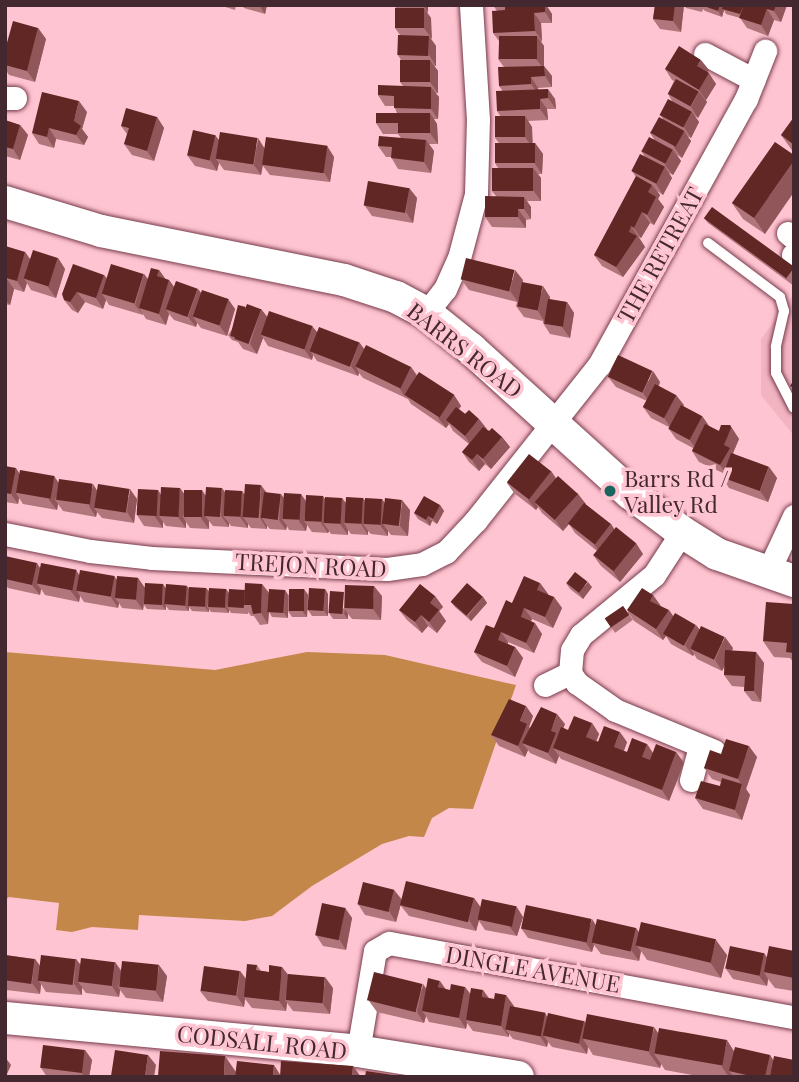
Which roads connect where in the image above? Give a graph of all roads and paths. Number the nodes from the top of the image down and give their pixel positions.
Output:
1 (471, 5) edge
2 (765, 51) dead end
3 (705, 54) dead end
4 (754, 80) junction
5 (5, 202) edge
6 (708, 243) dead end
7 (426, 313) junction
8 (794, 408) edge
9 (555, 423) junction
10 (794, 516) edge
11 (682, 532) junction
12 (5, 534) edge
13 (780, 577) edge
14 (570, 673) junction
15 (545, 685) dead end
16 (691, 780) dead end
17 (794, 1017) edge
18 (5, 1018) edge
19 (358, 1051) junction
20 (518, 1077) edge

1 - 7 street
2 - 4 street, THE RETREAT
3 - 4 street
4 - 9 street, THE RETREAT
5 - 7 street, BARRS ROAD
6 - 8 lane
7 - 9 street, BARRS ROAD
9 - 11 street, BARRS ROAD
9 - 12 street, TREJON ROAD
10 - 13 street
11 - 13 street, BARRS ROAD
11 - 14 street
14 - 15 street
14 - 16 street
17 - 19 street, DINGLE AVENUE
18 - 19 street, CODSALL ROAD
19 - 20 street, CODSALL ROAD

